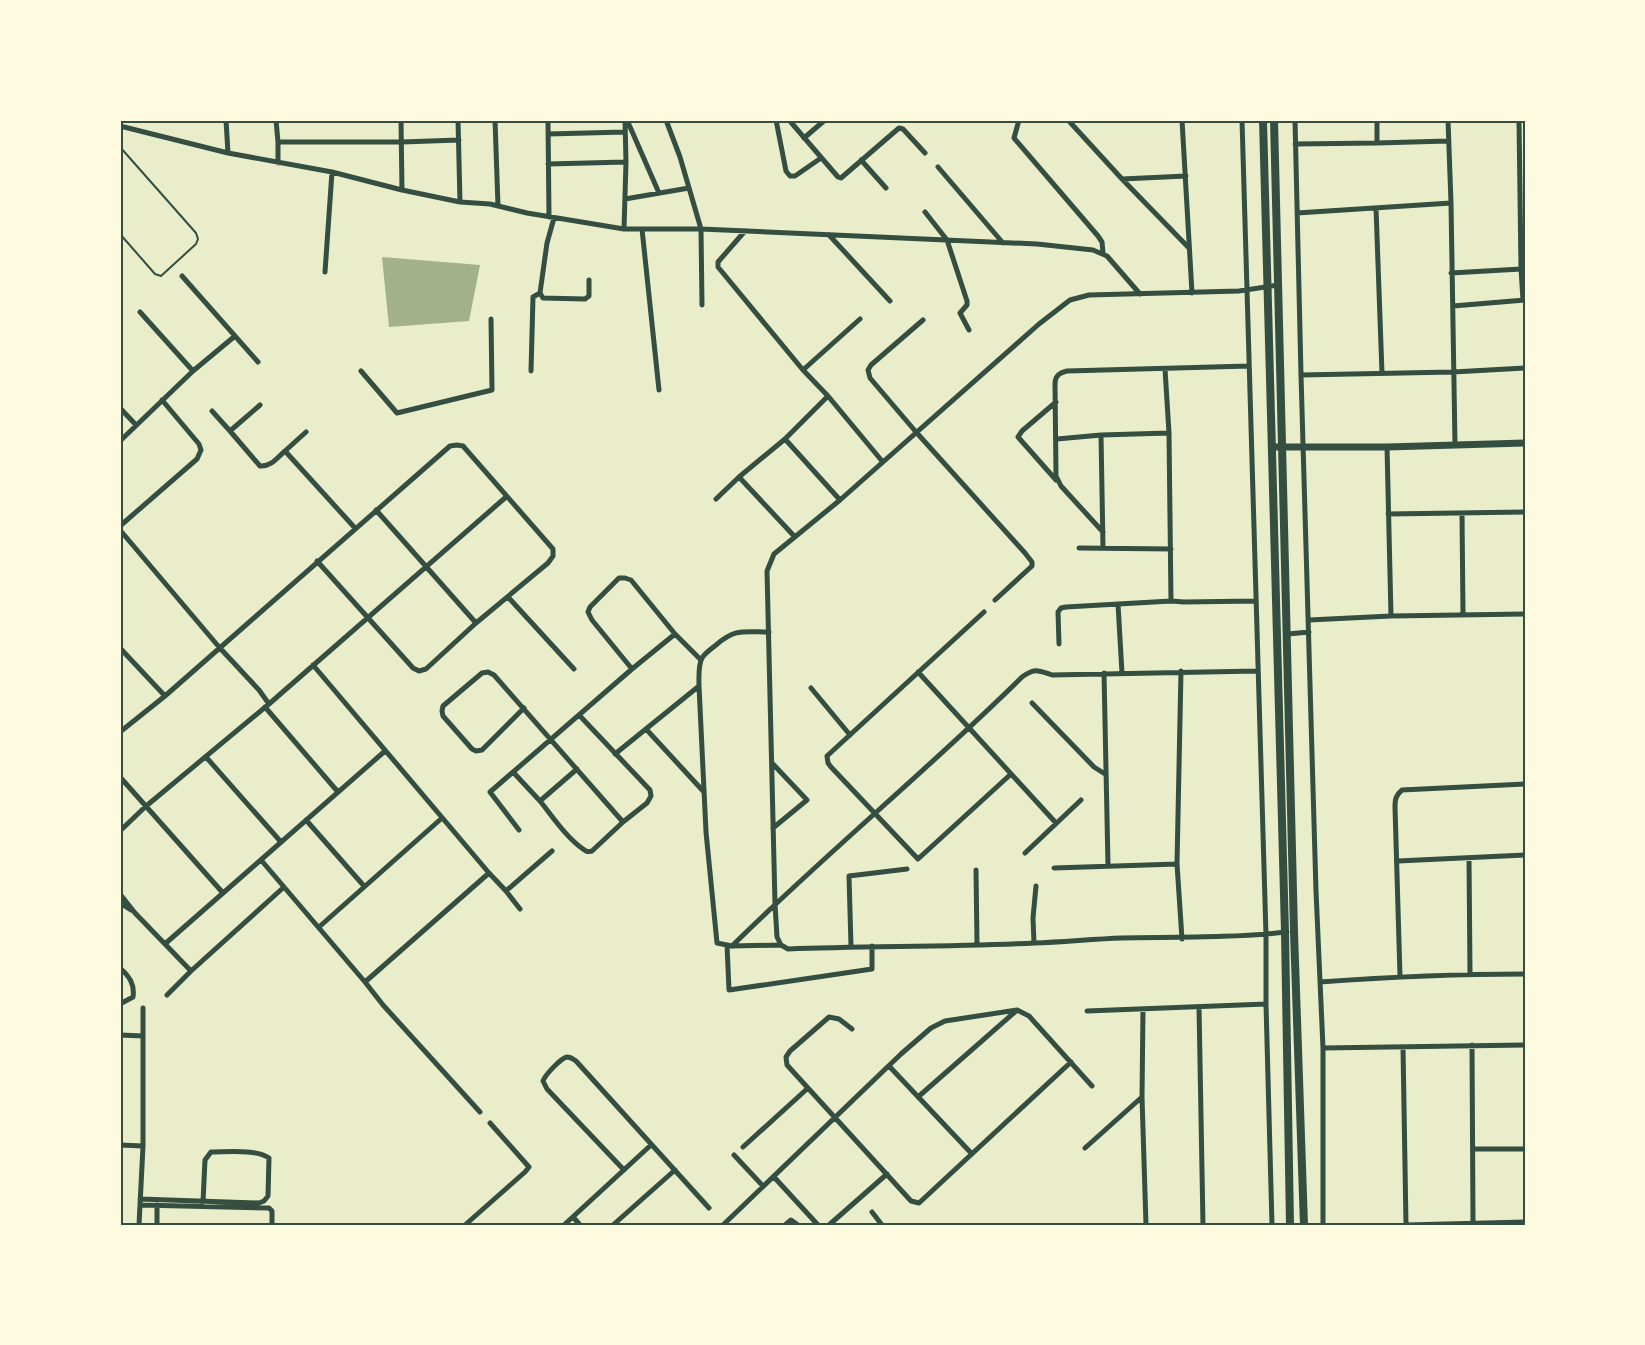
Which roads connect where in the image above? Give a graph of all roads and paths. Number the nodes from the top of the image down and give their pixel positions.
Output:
1 (226, 120) edge
2 (276, 120) edge
3 (401, 120) edge
4 (458, 120) edge
5 (495, 120) edge
6 (548, 120) edge
7 (626, 120) edge
8 (666, 120) edge
9 (776, 120) edge
10 (789, 120) edge
11 (825, 120) edge
12 (1019, 120) edge
13 (1068, 120) edge
14 (1182, 120) edge
15 (1242, 120) edge
16 (1263, 120) edge
17 (1274, 120) edge
18 (1295, 120) edge
19 (1377, 120) edge
20 (1448, 120) edge
21 (1519, 120) edge
22 (120, 126) edge
23 (625, 132) junction
24 (548, 134) junction
25 (804, 138) junction
26 (459, 140) junction
27 (278, 141) junction
28 (1448, 141) junction
29 (402, 142) junction
30 (1295, 144) junction
31 (1377, 144) junction
32 (120, 147) edge
33 (228, 153) junction
34 (925, 153) dead end
35 (821, 158) junction
36 (861, 160) junction
37 (626, 162) junction
38 (278, 163) junction
39 (548, 164) junction
40 (938, 166) dead end
41 (332, 172) junction
42 (1186, 176) junction
43 (1122, 179) junction
44 (689, 188) junction
45 (886, 188) dead end
46 (402, 190) junction
47 (659, 193) junction
48 (625, 199) junction
49 (460, 201) junction
50 (1451, 203) junction
51 (498, 206) junction
52 (1376, 208) junction
53 (925, 212) dead end
54 (1297, 213) junction
55 (551, 217) junction
56 (624, 229) junction
57 (642, 229) junction
58 (700, 229) junction
59 (745, 231) junction
60 (120, 234) edge
61 (829, 235) junction
62 (947, 240) junction
63 (1003, 243) junction
64 (1189, 248) junction
65 (1103, 253) junction
66 (1521, 269) junction
67 (325, 272) dead end
68 (1451, 273) junction
69 (182, 276) dead end
70 (589, 280) dead end
71 (1268, 285) junction
72 (1278, 285) junction
73 (1247, 290) junction
74 (540, 293) junction
75 (1192, 293) junction
76 (1140, 294) junction
77 (1524, 300) edge
78 (890, 301) dead end
79 (702, 305) dead end
80 (1453, 306) junction
81 (140, 312) dead end
82 (491, 319) dead end
83 (860, 319) dead end
84 (923, 320) dead end
85 (969, 330) dead end
86 (235, 336) junction
87 (258, 362) dead end
88 (1249, 366) junction
89 (1525, 368) edge
90 (1165, 369) junction
91 (803, 370) junction
92 (193, 371) junction
93 (361, 371) dead end
94 (531, 371) dead end
95 (1453, 372) junction
96 (1382, 373) junction
97 (1301, 375) junction
98 (659, 390) dead end
99 (828, 396) junction
100 (162, 400) junction
101 (1056, 402) junction
102 (260, 405) dead end
103 (120, 408) edge
104 (212, 411) dead end
105 (136, 425) junction
106 (230, 431) junction
107 (306, 432) dead end
108 (916, 432) junction
109 (1169, 433) junction
110 (1101, 435) junction
111 (785, 439) junction
112 (1057, 440) junction
113 (120, 441) edge
114 (1525, 443) edge
115 (1455, 444) junction
116 (1303, 446) junction
117 (1273, 447) junction
118 (1283, 447) junction
119 (1387, 447) junction
120 (285, 451) junction
121 (882, 461) junction
122 (740, 477) junction
123 (1058, 482) junction
124 (506, 497) junction
125 (716, 500) dead end
126 (840, 500) junction
127 (376, 510) junction
128 (1525, 512) edge
129 (1462, 513) junction
130 (1388, 514) junction
131 (120, 528) edge
132 (355, 528) junction
133 (1103, 532) junction
134 (795, 537) junction
135 (1103, 547) junction
136 (1079, 548) dead end
137 (1171, 549) junction
138 (317, 561) junction
139 (426, 567) junction
140 (508, 597) junction
141 (995, 600) dead end
142 (1171, 601) junction
143 (1256, 601) junction
144 (1118, 604) junction
145 (984, 612) dead end
146 (1463, 614) junction
147 (1525, 614) edge
148 (1391, 616) junction
149 (368, 617) junction
150 (1309, 620) junction
151 (476, 623) junction
152 (769, 632) junction
153 (1309, 632) junction
154 (675, 634) junction
155 (1288, 634) junction
156 (1059, 644) dead end
157 (219, 647) junction
158 (120, 648) edge
159 (700, 660) junction
160 (313, 665) junction
161 (574, 669) dead end
162 (632, 669) junction
163 (1180, 671) junction
164 (1257, 671) junction
165 (918, 672) junction
166 (1104, 673) junction
167 (1122, 673) junction
168 (699, 686) junction
169 (811, 688) dead end
170 (165, 696) junction
171 (1032, 703) dead end
172 (267, 705) junction
173 (524, 708) junction
174 (579, 715) junction
175 (970, 728) junction
176 (646, 729) junction
177 (120, 732) edge
178 (850, 735) junction
179 (550, 739) junction
180 (385, 751) junction
181 (615, 754) junction
182 (207, 757) junction
183 (772, 762) junction
184 (578, 770) junction
185 (513, 772) junction
186 (1011, 774) junction
187 (1105, 774) junction
188 (120, 777) edge
189 (1525, 784) edge
190 (338, 792) junction
191 (704, 792) junction
192 (1081, 800) dead end
193 (540, 801) junction
194 (145, 807) junction
195 (876, 813) junction
196 (442, 818) junction
197 (306, 820) junction
198 (623, 822) junction
199 (1056, 823) junction
200 (773, 828) junction
201 (519, 830) dead end
202 (120, 831) edge
203 (281, 842) junction
204 (552, 851) dead end
205 (1025, 853) dead end
206 (1525, 855) edge
207 (1469, 858) junction
208 (261, 860) junction
209 (1398, 861) junction
210 (1177, 864) junction
211 (1108, 865) junction
212 (1054, 868) dead end
213 (908, 869) dead end
214 (976, 870) dead end
215 (489, 873) junction
216 (284, 886) junction
217 (364, 886) junction
218 (1036, 886) dead end
219 (506, 891) junction
220 (223, 893) junction
221 (120, 894) edge
222 (120, 903) edge
223 (775, 904) junction
224 (520, 909) dead end
225 (135, 913) junction
226 (320, 927) junction
227 (1285, 932) junction
228 (1294, 932) junction
229 (1266, 935) junction
230 (1182, 939) junction
231 (166, 943) junction
232 (1034, 943) junction
233 (977, 944) junction
234 (781, 945) junction
235 (729, 946) junction
236 (851, 946) junction
237 (872, 946) junction
238 (120, 968) edge
239 (191, 971) junction
240 (1470, 974) junction
241 (1525, 974) edge
242 (1400, 976) junction
243 (365, 982) junction
244 (1320, 982) junction
245 (167, 995) dead end
246 (120, 1004) edge
247 (1266, 1005) junction
248 (1199, 1007) junction
249 (143, 1008) dead end
250 (1143, 1009) junction
251 (1017, 1010) junction
252 (1087, 1011) dead end
253 (852, 1029) dead end
254 (120, 1035) edge
255 (143, 1036) junction
256 (1472, 1045) junction
257 (1525, 1045) edge
258 (1404, 1047) junction
259 (1323, 1048) junction
260 (1071, 1062) junction
261 (889, 1066) junction
262 (1092, 1086) dead end
263 (808, 1088) junction
264 (918, 1097) junction
265 (1142, 1097) junction
266 (480, 1112) dead end
267 (835, 1118) junction
268 (490, 1123) dead end
269 (651, 1144) junction
270 (120, 1145) edge
271 (143, 1146) junction
272 (743, 1147) dead end
273 (1085, 1148) dead end
274 (1473, 1149) junction
275 (1525, 1149) edge
276 (972, 1154) junction
277 (734, 1155) dead end
278 (624, 1170) junction
279 (675, 1170) junction
280 (887, 1174) junction
281 (774, 1177) junction
282 (763, 1186) junction
283 (140, 1202) junction
284 (203, 1202) junction
285 (157, 1205) junction
286 (709, 1208) dead end
287 (872, 1212) dead end
288 (573, 1217) junction
289 (1473, 1222) junction
290 (1525, 1222) edge
291 (1305, 1223) edge
292 (139, 1225) edge
293 (157, 1225) edge
294 (272, 1225) edge
295 (465, 1225) edge
296 (564, 1225) edge
297 (580, 1225) edge
298 (613, 1225) edge
299 (723, 1225) edge
300 (785, 1225) edge
301 (798, 1225) edge
302 (818, 1225) edge
303 (829, 1225) edge
304 (882, 1225) edge
305 (1146, 1225) edge
306 (1203, 1225) edge
307 (1272, 1225) edge
308 (1290, 1225) edge
309 (1323, 1225) edge
310 (1406, 1225) edge

1 - 33 street
2 - 27 street
3 - 29 street
4 - 26 street
5 - 51 street
6 - 24 street
7 - 23 street
7 - 47 street
8 - 44 street
9 - 35 street
10 - 25 street
11 - 25 street
12 - 65 street
13 - 43 street
14 - 42 street
15 - 73 street
16 - 71 main road
17 - 72 main road
18 - 30 street
19 - 31 street
20 - 28 street
21 - 66 street
22 - 33 street
23 - 24 street
23 - 37 street
24 - 39 street
25 - 35 street
26 - 29 street
26 - 49 street
27 - 29 street
27 - 38 street
28 - 31 street
28 - 50 street
29 - 46 street
30 - 31 street
30 - 54 street
32 - 60 lane
33 - 38 street
34 - 36 street
35 - 36 street
36 - 45 street
37 - 39 street
37 - 48 street
38 - 41 street
39 - 55 street
40 - 63 street
41 - 46 street
41 - 67 street
42 - 43 street
42 - 64 street
43 - 64 street
44 - 47 street
44 - 58 street
46 - 49 street
47 - 48 street
48 - 56 street
49 - 51 street
50 - 52 street
50 - 68 street
51 - 55 street
52 - 54 street
52 - 96 street
53 - 62 street
54 - 97 street
55 - 56 street
55 - 74 street
56 - 57 street
57 - 58 street
57 - 98 street
58 - 59 street
58 - 79 street
59 - 61 street
59 - 91 street
61 - 62 street
61 - 78 street
62 - 63 street
62 - 85 street
63 - 65 street
64 - 75 street
65 - 76 street
66 - 68 street
66 - 77 street
68 - 80 street
69 - 86 street
70 - 74 street
71 - 72 street
71 - 73 street
71 - 117 main road
72 - 118 main road
73 - 75 street
73 - 88 street
74 - 94 street
75 - 76 street
76 - 108 street
77 - 80 street
80 - 95 street
81 - 92 street
82 - 93 street
83 - 91 street
84 - 108 street
86 - 87 street
86 - 92 street
88 - 90 street
88 - 143 street
89 - 95 street
90 - 101 street
90 - 109 street
91 - 99 street
92 - 100 street
95 - 96 street
95 - 115 street
96 - 97 street
97 - 116 street
99 - 111 street
99 - 121 street
100 - 105 street
100 - 131 street
101 - 112 street
101 - 123 street
102 - 106 street
103 - 105 street
104 - 106 street
105 - 113 street
106 - 120 street
107 - 120 street
108 - 121 street
108 - 141 street
109 - 110 street
109 - 137 street
110 - 112 street
110 - 133 street
111 - 122 street
111 - 126 street
112 - 123 street
114 - 115 street
115 - 119 street
116 - 118 street
116 - 119 street
116 - 150 street
117 - 118 street
117 - 227 main road
118 - 155 main road
119 - 130 street
120 - 132 street
121 - 126 street
122 - 125 street
122 - 134 street
123 - 133 street
124 - 127 street
124 - 139 street
124 - 140 street
126 - 134 street
127 - 132 street
127 - 139 street
128 - 129 street
129 - 130 street
129 - 146 street
130 - 148 street
131 - 157 street
132 - 138 street
133 - 135 street
134 - 152 street
135 - 136 street
135 - 137 street
137 - 142 street
138 - 149 street
138 - 157 street
139 - 149 street
139 - 151 street
140 - 151 street
140 - 161 street
142 - 143 street
142 - 144 street
143 - 164 street
144 - 156 street
144 - 167 street
145 - 165 street
146 - 147 street
146 - 148 street
148 - 150 street
149 - 151 street
149 - 160 street
150 - 153 street
152 - 159 street
152 - 183 street
153 - 155 street
153 - 244 street
154 - 159 street
154 - 162 street
154 - 162 street
155 - 228 main road
157 - 170 street
157 - 172 street
158 - 170 street
159 - 168 street
160 - 172 street
160 - 180 street
162 - 174 street
163 - 164 street
163 - 167 street
163 - 210 street
164 - 229 street
165 - 175 street
165 - 178 street
166 - 167 street
166 - 175 street
166 - 187 street
168 - 176 street
168 - 191 street
169 - 178 street
170 - 177 street
171 - 187 street
172 - 182 street
172 - 190 street
173 - 173 street
173 - 179 street
174 - 179 street
174 - 181 street
175 - 186 street
175 - 195 street
176 - 181 street
176 - 191 street
178 - 195 street
179 - 184 street
179 - 185 street
180 - 190 street
180 - 196 street
181 - 198 street
182 - 194 street
182 - 203 street
183 - 200 street
183 - 200 street
184 - 193 street
184 - 198 street
185 - 193 street
185 - 201 street
186 - 195 street
186 - 199 street
187 - 211 street
188 - 194 street
189 - 209 street
190 - 197 street
191 - 235 street
192 - 199 street
193 - 198 street
194 - 202 street
194 - 220 street
195 - 223 street
196 - 215 street
196 - 217 street
197 - 203 street
197 - 217 street
199 - 205 street
200 - 223 street
203 - 208 street
204 - 219 street
206 - 207 street
207 - 209 street
207 - 240 street
208 - 216 street
208 - 220 street
209 - 242 street
210 - 211 street
210 - 230 street
211 - 212 street
213 - 236 street
214 - 233 street
215 - 219 street
215 - 243 street
216 - 226 street
216 - 239 street
217 - 226 street
218 - 232 street
219 - 224 street
220 - 231 street
221 - 225 street
222 - 225 street
223 - 234 street
223 - 235 street
225 - 231 street
226 - 243 street
227 - 228 street
227 - 229 street
227 - 308 main road
228 - 291 main road
229 - 230 street
229 - 247 street
230 - 232 street
231 - 239 street
232 - 233 street
233 - 237 street
234 - 235 street
234 - 236 street
235 - 237 street
236 - 237 street
238 - 246 street
239 - 245 street
240 - 241 street
240 - 242 street
242 - 244 street
243 - 266 street
244 - 259 street
247 - 248 street
247 - 307 street
248 - 250 street
248 - 306 street
249 - 255 street
250 - 252 street
250 - 265 street
251 - 260 street
251 - 261 street
251 - 264 street
253 - 263 street
254 - 255 street
255 - 271 street
256 - 257 street
256 - 258 street
256 - 274 street
258 - 259 street
258 - 310 street
259 - 309 street
260 - 262 street
260 - 276 street
261 - 264 street
261 - 267 street
263 - 267 street
263 - 272 street
264 - 276 street
265 - 273 street
265 - 305 street
267 - 280 street
267 - 281 street
268 - 295 street
269 - 278 street
269 - 278 street
269 - 279 street
270 - 271 street
271 - 283 street
274 - 275 street
274 - 289 street
276 - 280 street
277 - 282 street
278 - 288 street
279 - 286 street
279 - 298 street
280 - 303 street
281 - 282 street
281 - 302 street
282 - 299 street
283 - 284 street
283 - 285 street
283 - 292 street
284 - 284 street
285 - 293 street
285 - 294 street
287 - 304 street
288 - 296 street
288 - 297 street
289 - 290 street
289 - 310 street
300 - 301 street

